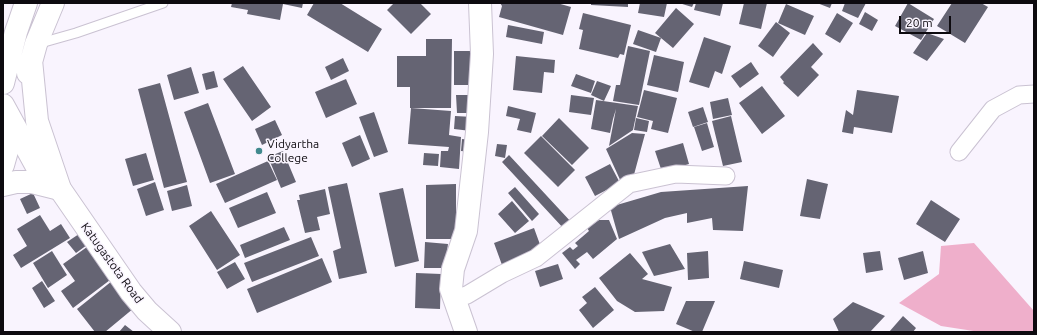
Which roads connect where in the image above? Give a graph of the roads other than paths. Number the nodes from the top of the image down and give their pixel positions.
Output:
1 (26, 3) edge
2 (53, 3) edge
3 (163, 3) edge
4 (480, 3) edge
5 (34, 52) junction
6 (3, 83) edge
7 (1034, 94) edge
8 (3, 105) edge
9 (14, 126) junction
10 (959, 152) dead end
11 (3, 165) edge
12 (726, 176) dead end
13 (3, 185) edge
14 (60, 189) junction
15 (453, 299) junction
16 (170, 332) edge
17 (466, 332) edge

1 - 6 main road
2 - 5 main road, Katugastota Road
3 - 5 lane
4 - 15 main road
5 - 9 main road
5 - 14 main road, Katugastota Road
7 - 10 street
8 - 9 main road, Katugastota Road
9 - 11 main road
9 - 14 main road, Katugastota Road
12 - 15 street
13 - 14 main road
14 - 16 main road, Katugastota Road
15 - 17 main road

